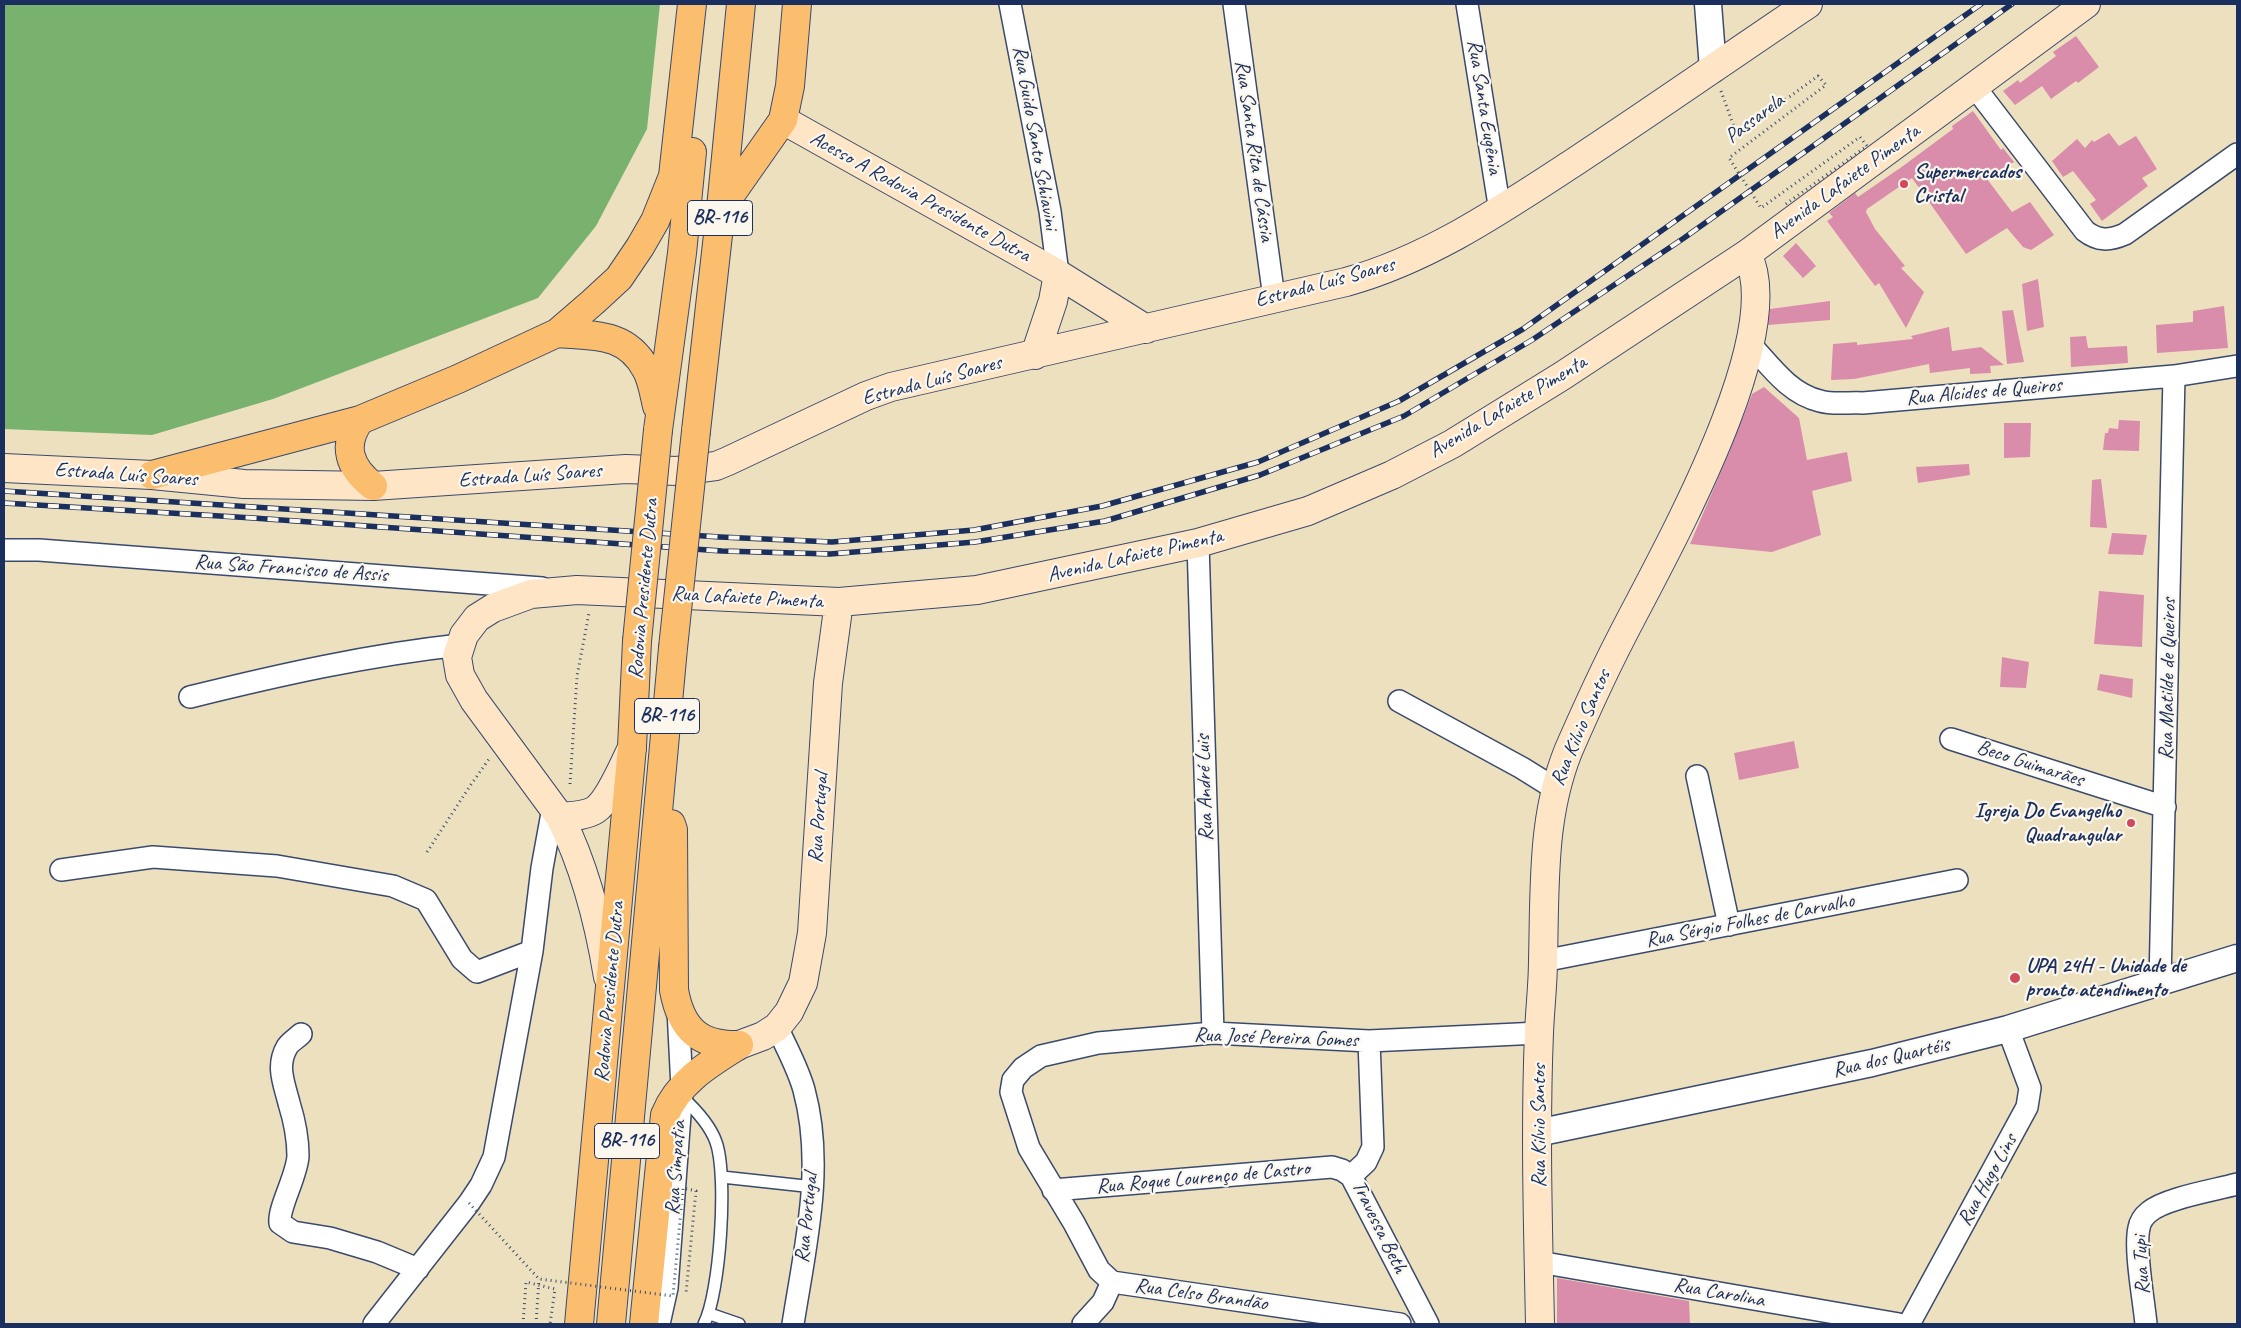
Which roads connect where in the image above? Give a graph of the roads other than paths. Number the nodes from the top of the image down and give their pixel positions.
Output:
1 (692, 4) edge
2 (707, 4) edge
3 (741, 4) edge
4 (797, 4) edge
5 (1010, 4) edge
6 (1234, 4) edge
7 (1467, 4) edge
8 (1708, 4) edge
9 (1808, 4) edge
10 (2086, 4) edge
11 (1713, 69) junction
12 (1974, 86) junction
13 (783, 120) junction
14 (2237, 154) edge
15 (721, 208) junction
16 (1500, 211) junction
17 (1747, 254) junction
18 (1058, 274) junction
19 (1274, 298) junction
20 (1146, 329) junction
21 (557, 333) junction
22 (1750, 345) junction
23 (1035, 355) junction
24 (2237, 366) edge
25 (2174, 376) junction
26 (360, 420) junction
27 (659, 422) junction
28 (4, 468) edge
29 (152, 475) junction
30 (373, 486) junction
31 (1198, 543) junction
32 (4, 550) edge
33 (585, 591) junction
34 (839, 602) junction
35 (460, 645) junction
36 (190, 696) dead end
37 (1399, 701) dead end
38 (1951, 738) dead end
39 (632, 747) junction
40 (1697, 776) dead end
41 (660, 785) junction
42 (1554, 788) junction
43 (2165, 807) junction
44 (557, 813) junction
45 (61, 870) dead end
46 (1957, 880) dead end
47 (1729, 925) junction
48 (532, 951) junction
49 (2237, 958) edge
50 (1543, 962) junction
51 (2160, 981) junction
52 (610, 994) junction
53 (678, 1010) junction
54 (777, 1027) junction
55 (2008, 1029) junction
56 (1213, 1033) junction
57 (1539, 1033) junction
58 (301, 1034) dead end
59 (1369, 1042) junction
60 (739, 1045) junction
61 (682, 1092) junction
62 (1538, 1132) junction
63 (1351, 1176) junction
64 (722, 1177) junction
65 (2237, 1184) edge
66 (814, 1187) junction
67 (1053, 1190) junction
68 (1539, 1262) junction
69 (418, 1269) junction
70 (1112, 1282) junction
71 (578, 1316) edge
72 (707, 1319) edge
73 (374, 1324) edge
74 (611, 1324) edge
75 (644, 1324) edge
76 (659, 1324) edge
77 (739, 1324) edge
78 (793, 1324) edge
79 (1083, 1324) edge
80 (1400, 1324) edge
81 (1428, 1324) edge
82 (1540, 1324) edge
83 (1899, 1324) edge
84 (1909, 1324) edge
85 (2146, 1324) edge

1 - 21 highway
2 - 27 highway, Rodovia Presidente Dutra / BR-116
3 - 15 highway, Rodovia Presidente Dutra / BR-116
4 - 13 highway
5 - 18 street, Rua Guido Santo Schiavini
6 - 19 street, Rua Santa Rita de Cássia
7 - 16 street, Rua Santa Eugênia
8 - 11 street
9 - 11 main road, Estrada Luís Soares
10 - 12 main road, Avenida Lafaiete Pimenta
11 - 16 main road, Estrada Luís Soares
12 - 14 street
12 - 17 main road, Avenida Lafaiete Pimenta
13 - 15 highway
13 - 18 main road, Acesso A Rodovia Presidente Dutra
15 - 41 highway, Rodovia Presidente Dutra / BR-116, bridge
16 - 19 main road, Estrada Luís Soares
17 - 22 main road, Rua Kilvio Santos
17 - 31 main road, Avenida Lafaiete Pimenta
18 - 20 main road, Acesso A Rodovia Presidente Dutra
18 - 23 main road
19 - 20 main road, Estrada Luís Soares
20 - 23 main road, Estrada Luís Soares
21 - 26 highway
21 - 27 highway
22 - 25 street, Rua Alcides de Queiros
22 - 42 main road, Rua Kilvio Santos
23 - 30 main road, Estrada Luís Soares
24 - 25 street, Rua Alcides de Queiros
25 - 43 street, Rua Matilde de Queiros
26 - 29 highway
26 - 30 highway
27 - 39 highway, Rodovia Presidente Dutra / BR-116, bridge
28 - 29 main road, Estrada Luís Soares
29 - 30 main road, Estrada Luís Soares
31 - 34 main road, Avenida Lafaiete Pimenta
31 - 56 street, Rua André Luis
32 - 33 street, Rua São Francisco de Assis
33 - 34 main road, Rua Lafaiete Pimenta
33 - 35 main road, Rua Lafaiete Pimenta
34 - 54 main road, Rua Portugal
35 - 36 street
35 - 44 main road, Rua Lafaiete Pimenta
37 - 42 street
38 - 43 street, Beco Guimarães
39 - 44 main road
39 - 52 highway, Rodovia Presidente Dutra / BR-116
40 - 47 street
41 - 53 highway
41 - 74 highway, Rodovia Presidente Dutra / BR-116
42 - 50 main road, Rua Kilvio Santos
43 - 51 street, Rua Matilde de Queiros
44 - 48 street
44 - 52 main road, Rua Lafaiete Pimenta
45 - 48 street
46 - 47 street, Rua Sérgio Folhes de Carvalho
47 - 50 street, Rua Sérgio Folhes de Carvalho
48 - 69 street
49 - 51 street, Rua dos Quartéis
50 - 57 main road, Rua Kilvio Santos
51 - 55 street, Rua dos Quartéis
52 - 71 highway, Rodovia Presidente Dutra / BR-116
53 - 60 highway
53 - 61 street, Rua Simpatia
54 - 60 main road, Rua Portugal
54 - 66 street, Rua Portugal
55 - 62 street, Rua dos Quartéis
55 - 84 street, Rua Hugo Lins
56 - 59 street, Rua José Pereira Gomes
56 - 67 street, Rua José Pereira Gomes
57 - 59 street, Rua José Pereira Gomes
57 - 62 main road, Rua Kilvio Santos
58 - 69 street
59 - 63 street, Travessa Beth
60 - 61 highway
61 - 64 lane
61 - 75 highway
61 - 76 street, Rua Simpatia
62 - 68 main road, Rua Kilvio Santos
63 - 67 street, Rua Roque Lourenço de Castro
63 - 81 street, Travessa Beth
64 - 66 lane
64 - 72 lane
65 - 85 street, Rua Tupi
66 - 78 street, Rua Portugal
67 - 70 street, Rua José Pereira Gomes
68 - 82 main road, Rua Kilvio Santos
68 - 83 street, Rua Carolina
69 - 73 street
70 - 79 street, Rua Celso Brandão
70 - 80 street, Rua Celso Brandão
72 - 77 lane

